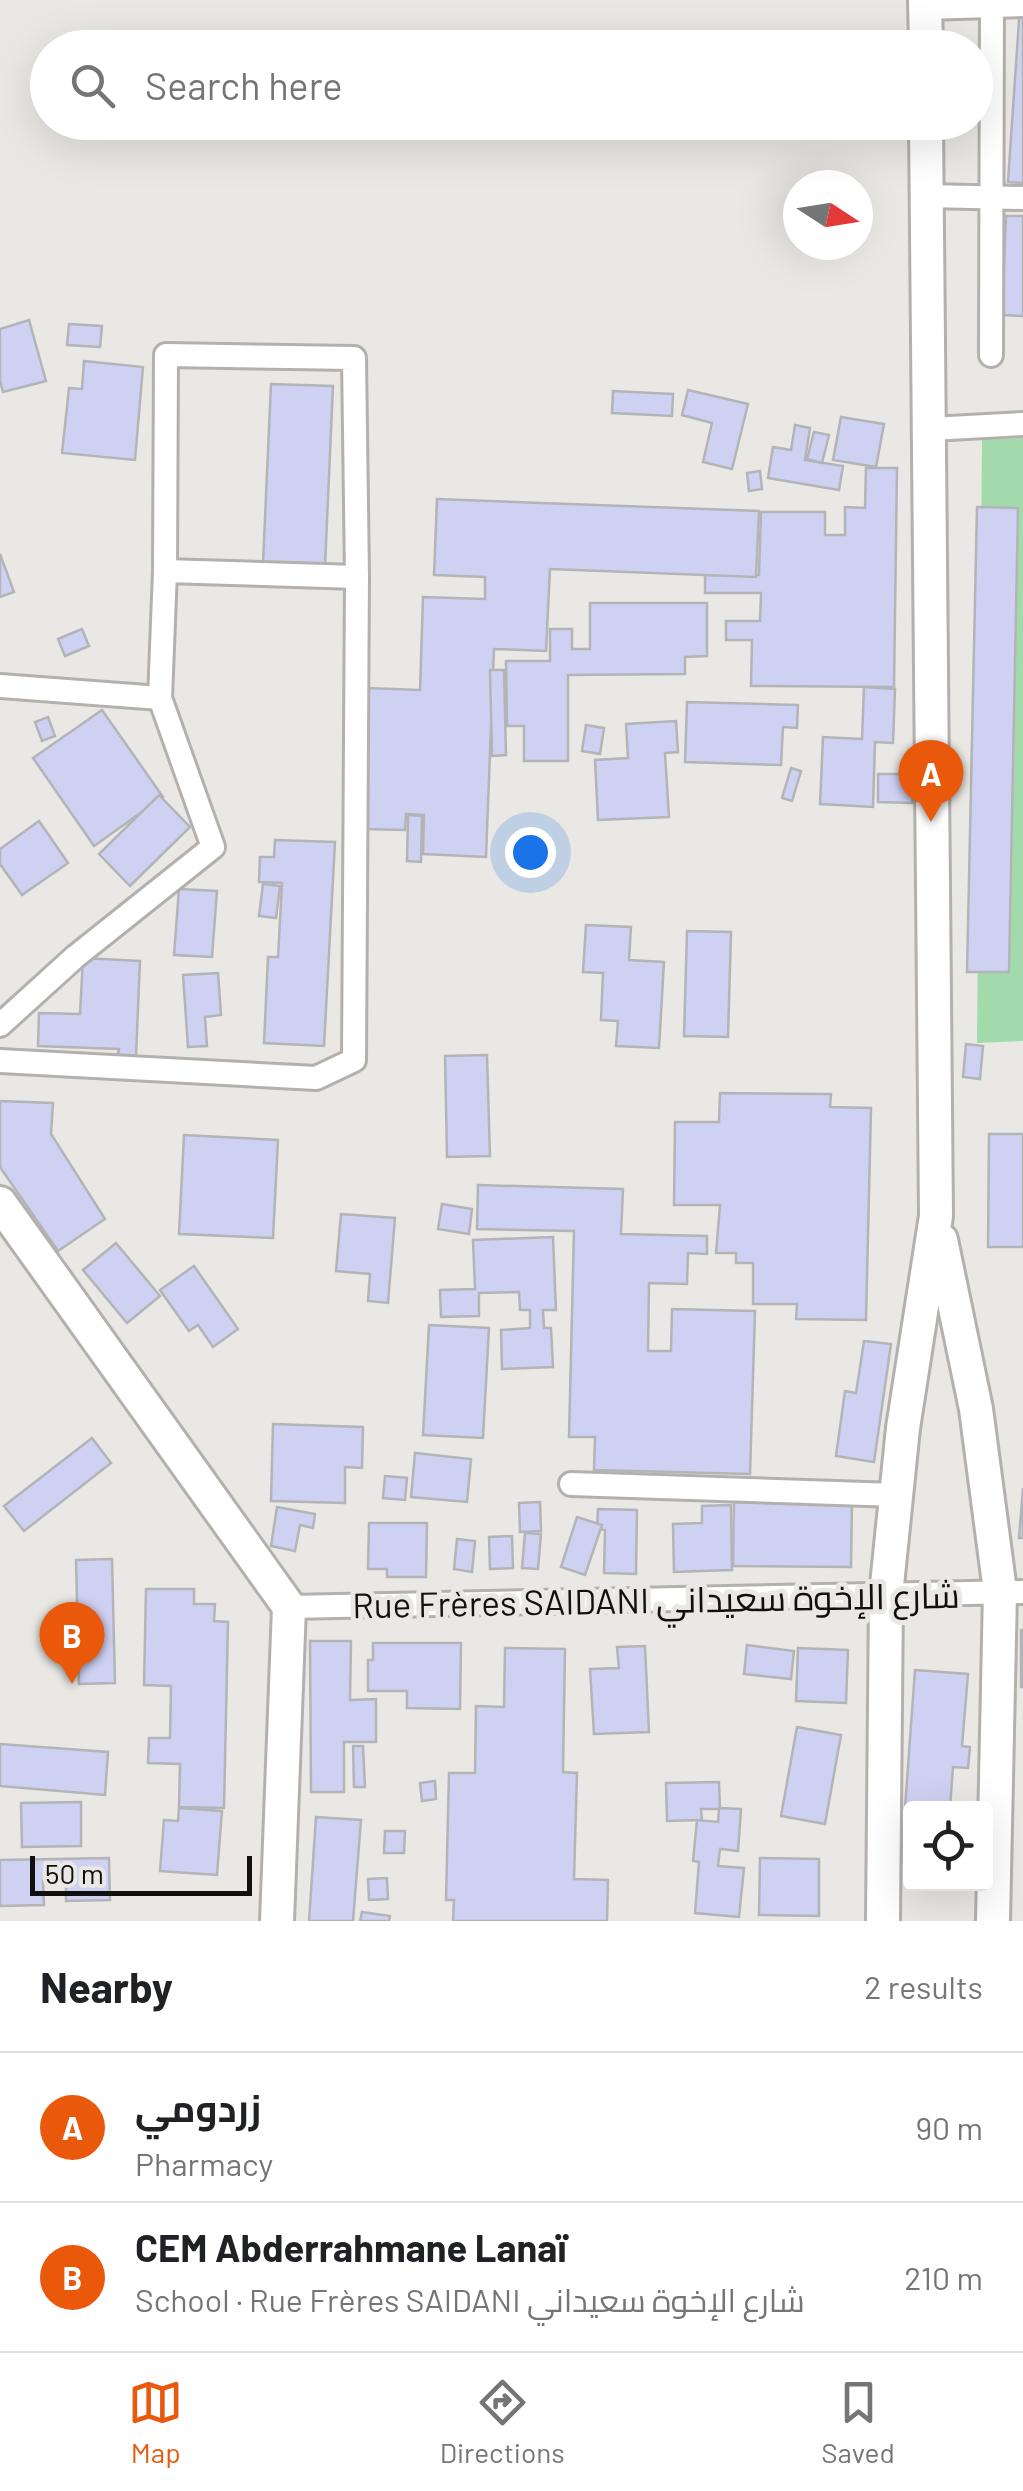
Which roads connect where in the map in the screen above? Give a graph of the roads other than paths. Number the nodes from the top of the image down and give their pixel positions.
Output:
1 (992, 3) edge
2 (926, 4) edge
3 (1023, 5) edge
4 (926, 30) edge
5 (992, 30) edge
6 (926, 140) edge
7 (991, 140) edge
8 (926, 196) junction
9 (991, 197) junction
10 (1023, 198) edge
11 (991, 356) dead end
12 (1023, 424) edge
13 (931, 429) junction
14 (165, 571) junction
15 (357, 577) junction
16 (0, 686) edge
17 (160, 698) junction
18 (0, 1026) edge
19 (0, 1061) edge
20 (0, 1203) edge
21 (936, 1216) junction
22 (571, 1484) dead end
23 (896, 1495) junction
24 (1011, 1592) edge
25 (886, 1595) junction
26 (288, 1607) junction
27 (278, 1921) edge
28 (882, 1921) edge
29 (993, 1921) edge

1 - 2 street
1 - 3 street
1 - 5 street
2 - 4 main road
6 - 8 main road
7 - 9 street
8 - 9 street
8 - 13 main road
9 - 10 street
9 - 11 street
12 - 13 street
13 - 21 main road
14 - 15 street
14 - 15 street
14 - 17 street
15 - 19 street
16 - 17 street
17 - 18 street
20 - 26 main road
21 - 23 main road
21 - 24 main road
22 - 23 street
23 - 25 main road
24 - 25 street, Rue Frères SAIDANI شارع الإخوة سعيداني
24 - 29 main road
25 - 26 street, Rue Frères SAIDANI شارع الإخوة سعيداني
25 - 28 main road
26 - 27 main road

